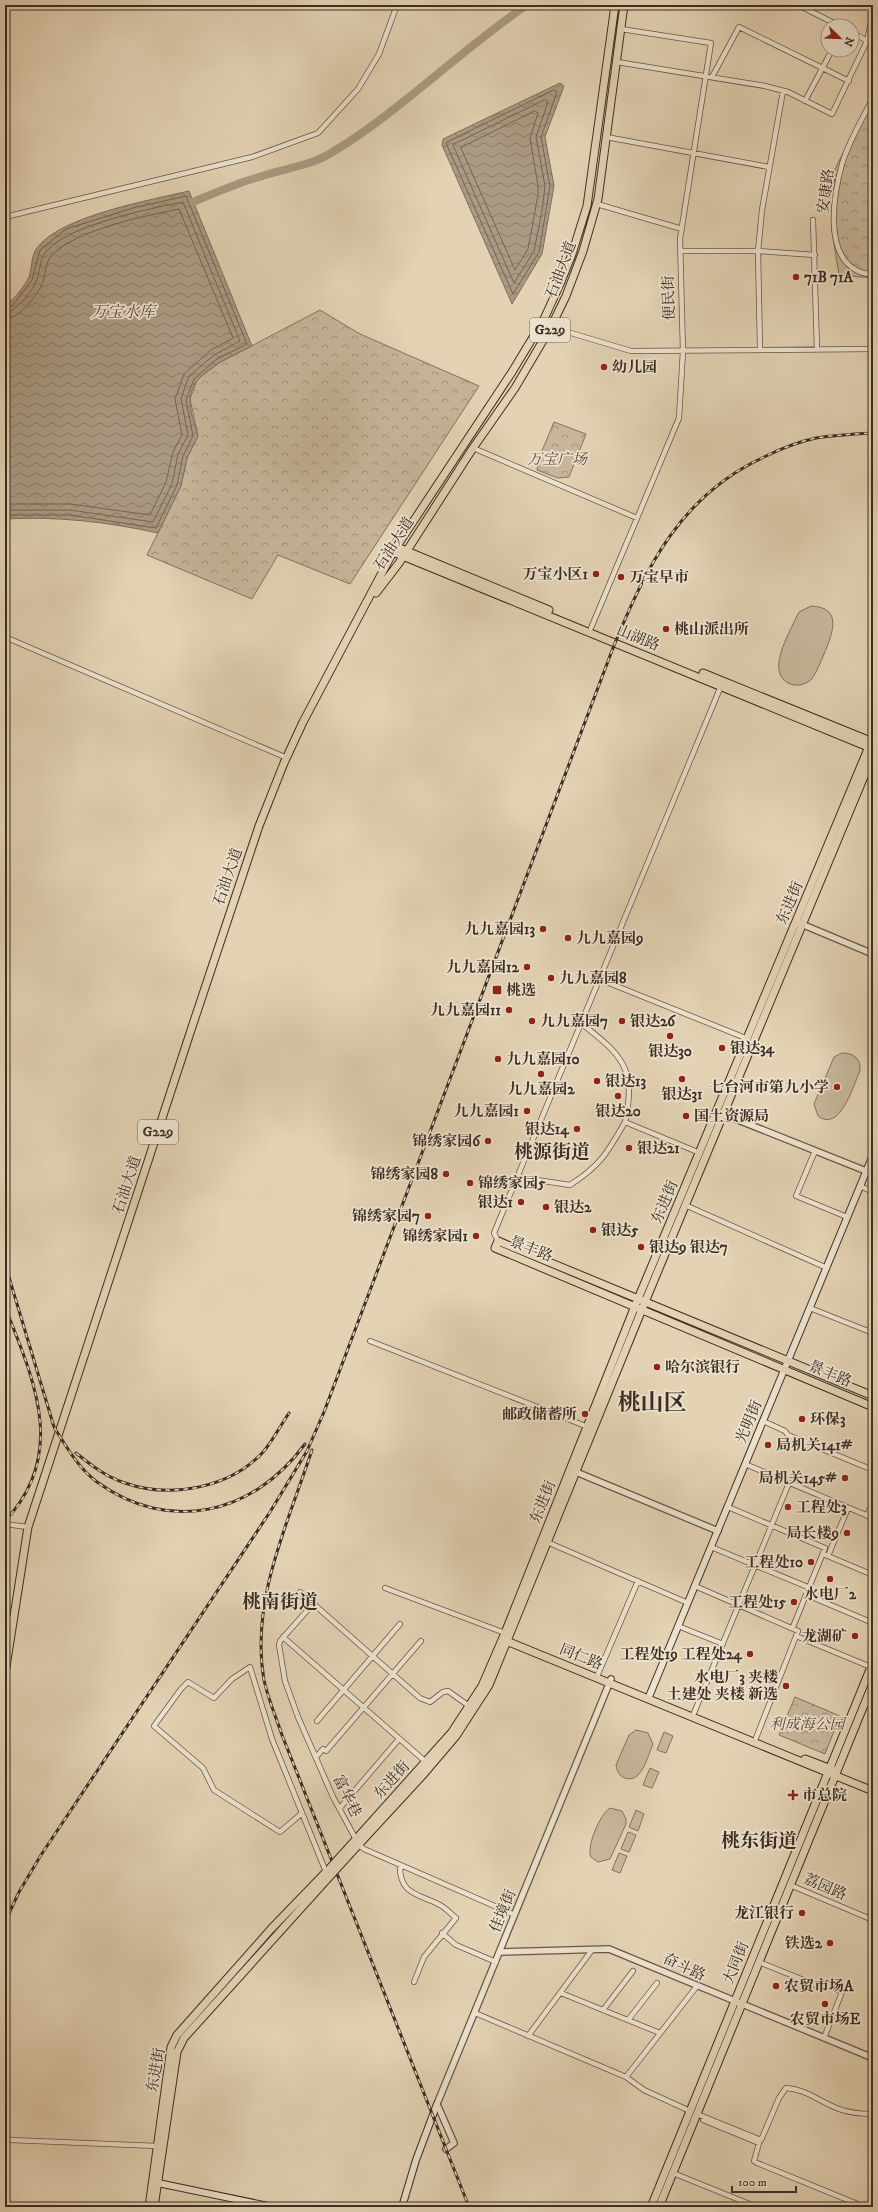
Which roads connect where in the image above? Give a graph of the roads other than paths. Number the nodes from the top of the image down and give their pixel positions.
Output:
1 (397, 5) edge
2 (615, 5) edge
3 (624, 5) edge
4 (800, 6) dead end
5 (873, 12) edge
6 (824, 18) edge
7 (621, 29) junction
8 (860, 37) edge
9 (867, 41) junction
10 (828, 58) edge
11 (617, 62) junction
12 (823, 67) junction
13 (705, 75) junction
14 (712, 77) junction
15 (849, 81) junction
16 (783, 91) junction
17 (873, 98) edge
18 (805, 101) junction
19 (606, 137) junction
20 (693, 152) junction
21 (770, 167) junction
22 (597, 204) junction
23 (5, 217) edge
24 (813, 220) dead end
25 (682, 230) junction
26 (680, 251) junction
27 (758, 251) junction
28 (815, 255) junction
29 (873, 275) edge
30 (539, 326) junction
31 (551, 327) junction
32 (817, 349) junction
33 (873, 349) edge
34 (760, 350) junction
35 (683, 351) junction
36 (473, 448) junction
37 (637, 518) junction
38 (395, 550) junction
39 (404, 553) junction
40 (364, 610) junction
41 (590, 628) junction
42 (5, 637) edge
43 (721, 686) junction
44 (872, 743) edge
45 (873, 754) edge
46 (287, 758) junction
47 (799, 923) junction
48 (873, 954) edge
49 (599, 979) junction
50 (581, 1023) junction
51 (748, 1039) junction
52 (723, 1114) junction
53 (625, 1122) junction
54 (815, 1151) junction
55 (700, 1153) junction
56 (873, 1155) edge
57 (866, 1171) junction
58 (517, 1177) junction
59 (860, 1186) junction
60 (873, 1192) edge
61 (685, 1205) junction
62 (847, 1217) junction
63 (498, 1241) junction
64 (826, 1268) junction
65 (642, 1301) junction
66 (639, 1308) junction
67 (810, 1308) junction
68 (873, 1333) edge
69 (370, 1341) dead end
70 (788, 1362) junction
71 (785, 1369) junction
72 (873, 1396) edge
73 (873, 1407) edge
74 (763, 1421) junction
75 (590, 1428) junction
76 (745, 1464) junction
77 (873, 1470) edge
78 (576, 1472) junction
79 (789, 1483) junction
80 (873, 1501) edge
81 (728, 1507) junction
82 (848, 1508) junction
83 (867, 1516) junction
84 (873, 1518) edge
85 (5, 1524) edge
86 (772, 1525) junction
87 (28, 1527) junction
88 (718, 1531) junction
89 (547, 1542) junction
90 (711, 1547) junction
91 (823, 1554) junction
92 (828, 1556) junction
93 (756, 1565) junction
94 (873, 1575) edge
95 (638, 1581) junction
96 (695, 1586) junction
97 (385, 1588) dead end
98 (810, 1588) junction
99 (300, 1592) dead end
100 (807, 1595) junction
101 (688, 1603) junction
102 (312, 1604) junction
103 (740, 1604) junction
104 (400, 1624) dead end
105 (873, 1624) edge
106 (678, 1626) junction
107 (793, 1627) junction
108 (796, 1636) junction
109 (283, 1637) junction
110 (505, 1637) junction
111 (421, 1641) dead end
112 (723, 1644) junction
113 (372, 1657) junction
114 (872, 1665) edge
115 (5, 1673) edge
116 (392, 1674) junction
117 (598, 1674) junction
118 (610, 1681) junction
119 (873, 1683) edge
120 (343, 1690) junction
121 (649, 1697) junction
122 (865, 1703) junction
123 (469, 1706) junction
124 (873, 1706) edge
125 (363, 1708) junction
126 (694, 1713) junction
127 (317, 1721) dead end
128 (756, 1738) junction
129 (399, 1739) junction
130 (316, 1758) junction
131 (426, 1762) junction
132 (832, 1772) junction
133 (873, 1786) edge
134 (873, 1791) edge
135 (339, 1809) junction
136 (302, 1814) junction
137 (358, 1842) junction
138 (400, 1865) junction
139 (328, 1872) junction
140 (790, 1885) junction
141 (515, 1915) junction
142 (873, 1920) edge
143 (442, 1933) junction
144 (592, 1950) junction
145 (500, 1952) junction
146 (496, 1962) junction
147 (759, 1962) junction
148 (633, 1971) dead end
149 (414, 1982) dead end
150 (657, 1983) dead end
151 (697, 1986) junction
152 (561, 1993) junction
153 (737, 2003) junction
154 (604, 2010) junction
155 (475, 2013) junction
156 (628, 2020) junction
157 (660, 2033) junction
158 (528, 2036) junction
159 (824, 2038) junction
160 (873, 2058) edge
161 (626, 2077) junction
162 (437, 2104) junction
163 (690, 2111) junction
164 (873, 2114) edge
165 (696, 2116) junction
166 (5, 2137) edge
167 (157, 2146) junction
168 (446, 2149) dead end
169 (673, 2173) junction
170 (158, 2183) junction
171 (873, 2202) edge
172 (148, 2207) edge
173 (154, 2207) edge
174 (273, 2207) edge
175 (402, 2207) edge
176 (651, 2207) edge
177 (659, 2207) edge
178 (756, 2207) edge
179 (866, 2207) edge

1 - 23 street
2 - 30 main road, 石油大道 / G229
3 - 7 main road, 石油大道 / G229
4 - 6 street
5 - 9 street
7 - 11 main road, 石油大道 / G229
7 - 13 street, 便民街
8 - 9 street
9 - 15 street
10 - 12 street
11 - 13 street
11 - 19 main road, 石油大道 / G229
12 - 14 street
12 - 15 street
12 - 18 street
13 - 14 street
13 - 20 street, 便民街
14 - 16 street
15 - 18 street
16 - 18 street
16 - 21 street
17 - 29 street, 安康路
19 - 20 street
19 - 22 main road, 石油大道 / G229
20 - 21 street
20 - 25 street, 便民街
21 - 27 street
22 - 25 street
22 - 31 main road, 石油大道 / G229
24 - 28 street
25 - 26 street, 便民街
26 - 27 street
26 - 35 street, 便民街
27 - 28 street
27 - 34 street
28 - 32 street
30 - 31 street
30 - 38 main road, 石油大道 / G229
31 - 35 street
31 - 36 main road, 石油大道 / G229
32 - 33 street
32 - 34 street
34 - 35 street
35 - 37 street, 便民街
36 - 37 street
36 - 39 main road, 石油大道 / G229
37 - 41 street, 便民街
38 - 39 main road, 山湖路
38 - 40 main road, 石油大道 / G229
39 - 40 main road, 石油大道 / G229
39 - 41 main road, 山湖路
39 - 43 main road, 山湖路
40 - 46 main road, 石油大道 / G229
41 - 44 main road, 山湖路
42 - 46 street
43 - 44 main road, 山湖路
43 - 49 street
44 - 47 main road, 东进街
45 - 47 main road, 东进街
46 - 87 main road, 石油大道 / G229
47 - 48 street
47 - 51 main road, 东进街
47 - 52 main road, 东进街
49 - 50 street
49 - 51 street
50 - 53 street
50 - 58 street
51 - 55 main road, 东进街
52 - 54 street
52 - 61 main road, 东进街
53 - 55 street
53 - 58 street
54 - 57 street
54 - 62 street
55 - 65 main road, 东进街
56 - 57 main road, 光明街
57 - 59 main road, 光明街
58 - 63 street
59 - 60 street
59 - 62 main road, 光明街
61 - 64 street
61 - 65 main road, 东进街
62 - 64 main road, 光明街
63 - 65 main road, 景丰路
63 - 66 main road, 景丰路
64 - 67 main road, 光明街
65 - 66 main road, 东进街
65 - 70 main road, 景丰路
66 - 71 main road, 景丰路
66 - 75 main road, 东进街
67 - 68 street
67 - 70 main road, 光明街
69 - 75 street
70 - 71 main road, 光明街
70 - 72 main road, 景丰路
71 - 73 main road, 景丰路
71 - 74 main road, 光明街
74 - 76 main road, 光明街
74 - 77 street
75 - 78 main road, 东进街
75 - 110 main road, 东进街
76 - 79 street
76 - 81 main road, 光明街
78 - 88 street
78 - 89 main road, 东进街
79 - 82 street
79 - 86 street
80 - 83 street
81 - 86 street
81 - 88 main road, 光明街
82 - 83 street
82 - 92 street
83 - 84 street
85 - 87 street
86 - 91 street
86 - 93 street
87 - 115 main road, 石油大道 / G229
88 - 90 main road, 光明街
89 - 95 street
89 - 110 main road, 东进街
90 - 93 street
90 - 96 main road, 光明街
91 - 92 street
91 - 98 street
92 - 94 street
93 - 98 street
93 - 103 street
95 - 101 street
95 - 117 street
96 - 101 main road, 光明街
96 - 103 street
97 - 110 street
98 - 100 street
99 - 102 street
100 - 105 street
100 - 107 street
101 - 106 main road, 光明街
102 - 109 street
102 - 113 street
103 - 107 street
103 - 112 street
104 - 113 street
106 - 112 street
106 - 121 main road, 光明街
107 - 108 street
108 - 114 street
108 - 128 street
109 - 120 street
109 - 130 street, 富华巷
110 - 117 main road, 同仁路
110 - 118 main road, 同仁路
110 - 123 main road, 东进街
110 - 137 main road, 东进街
111 - 116 street
112 - 126 street
113 - 116 street
113 - 120 street
114 - 132 main road, 大同街
116 - 123 street
116 - 125 street
117 - 118 main road, 同仁路
118 - 121 main road, 同仁路
118 - 141 street, 佳境街
119 - 122 main road, 大同街
120 - 125 street
120 - 127 street
121 - 126 main road, 同仁路
121 - 132 main road, 同仁路
122 - 124 street
122 - 132 main road, 大同街
123 - 131 main road, 东进街
125 - 129 street
125 - 130 street
126 - 128 main road, 同仁路
128 - 132 main road, 同仁路
129 - 131 street
129 - 135 street
130 - 135 street, 富华巷
131 - 137 main road, 东进街
132 - 133 main road, 同仁路
132 - 134 main road, 同仁路
132 - 140 main road, 大同街
132 - 153 main road, 大同街
135 - 137 street, 富华巷
136 - 136 street
136 - 139 street
137 - 138 street
137 - 139 main road, 东进街, bridge
138 - 141 street
138 - 143 street
139 - 167 main road, 东进街
139 - 170 main road, 东进街
140 - 142 street, 荔园路
140 - 147 main road, 大同街
141 - 145 street, 佳境街
143 - 146 street
143 - 149 street
144 - 145 street, 奋斗路
144 - 151 street, 奋斗路
144 - 152 street
145 - 146 street, 佳境街
146 - 155 street, 佳境街
147 - 153 main road, 大同街
147 - 159 street
148 - 154 street
150 - 156 street
151 - 153 street, 奋斗路
151 - 157 street
152 - 154 street
152 - 158 street
153 - 159 street, 奋斗路
153 - 163 main road, 大同街
153 - 165 main road, 大同街
154 - 156 street
155 - 158 street
155 - 162 street, 佳境街
156 - 157 street
157 - 161 street
158 - 161 street
159 - 160 street, 奋斗路
161 - 163 street
162 - 168 street
162 - 175 main road
163 - 176 main road, 大同街
164 - 165 street
165 - 169 main road, 大同街
165 - 179 street
166 - 167 street
167 - 172 main road, 东进街
169 - 177 main road, 大同街
169 - 178 street
170 - 173 main road, 东进街
170 - 174 main road
171 - 179 street

